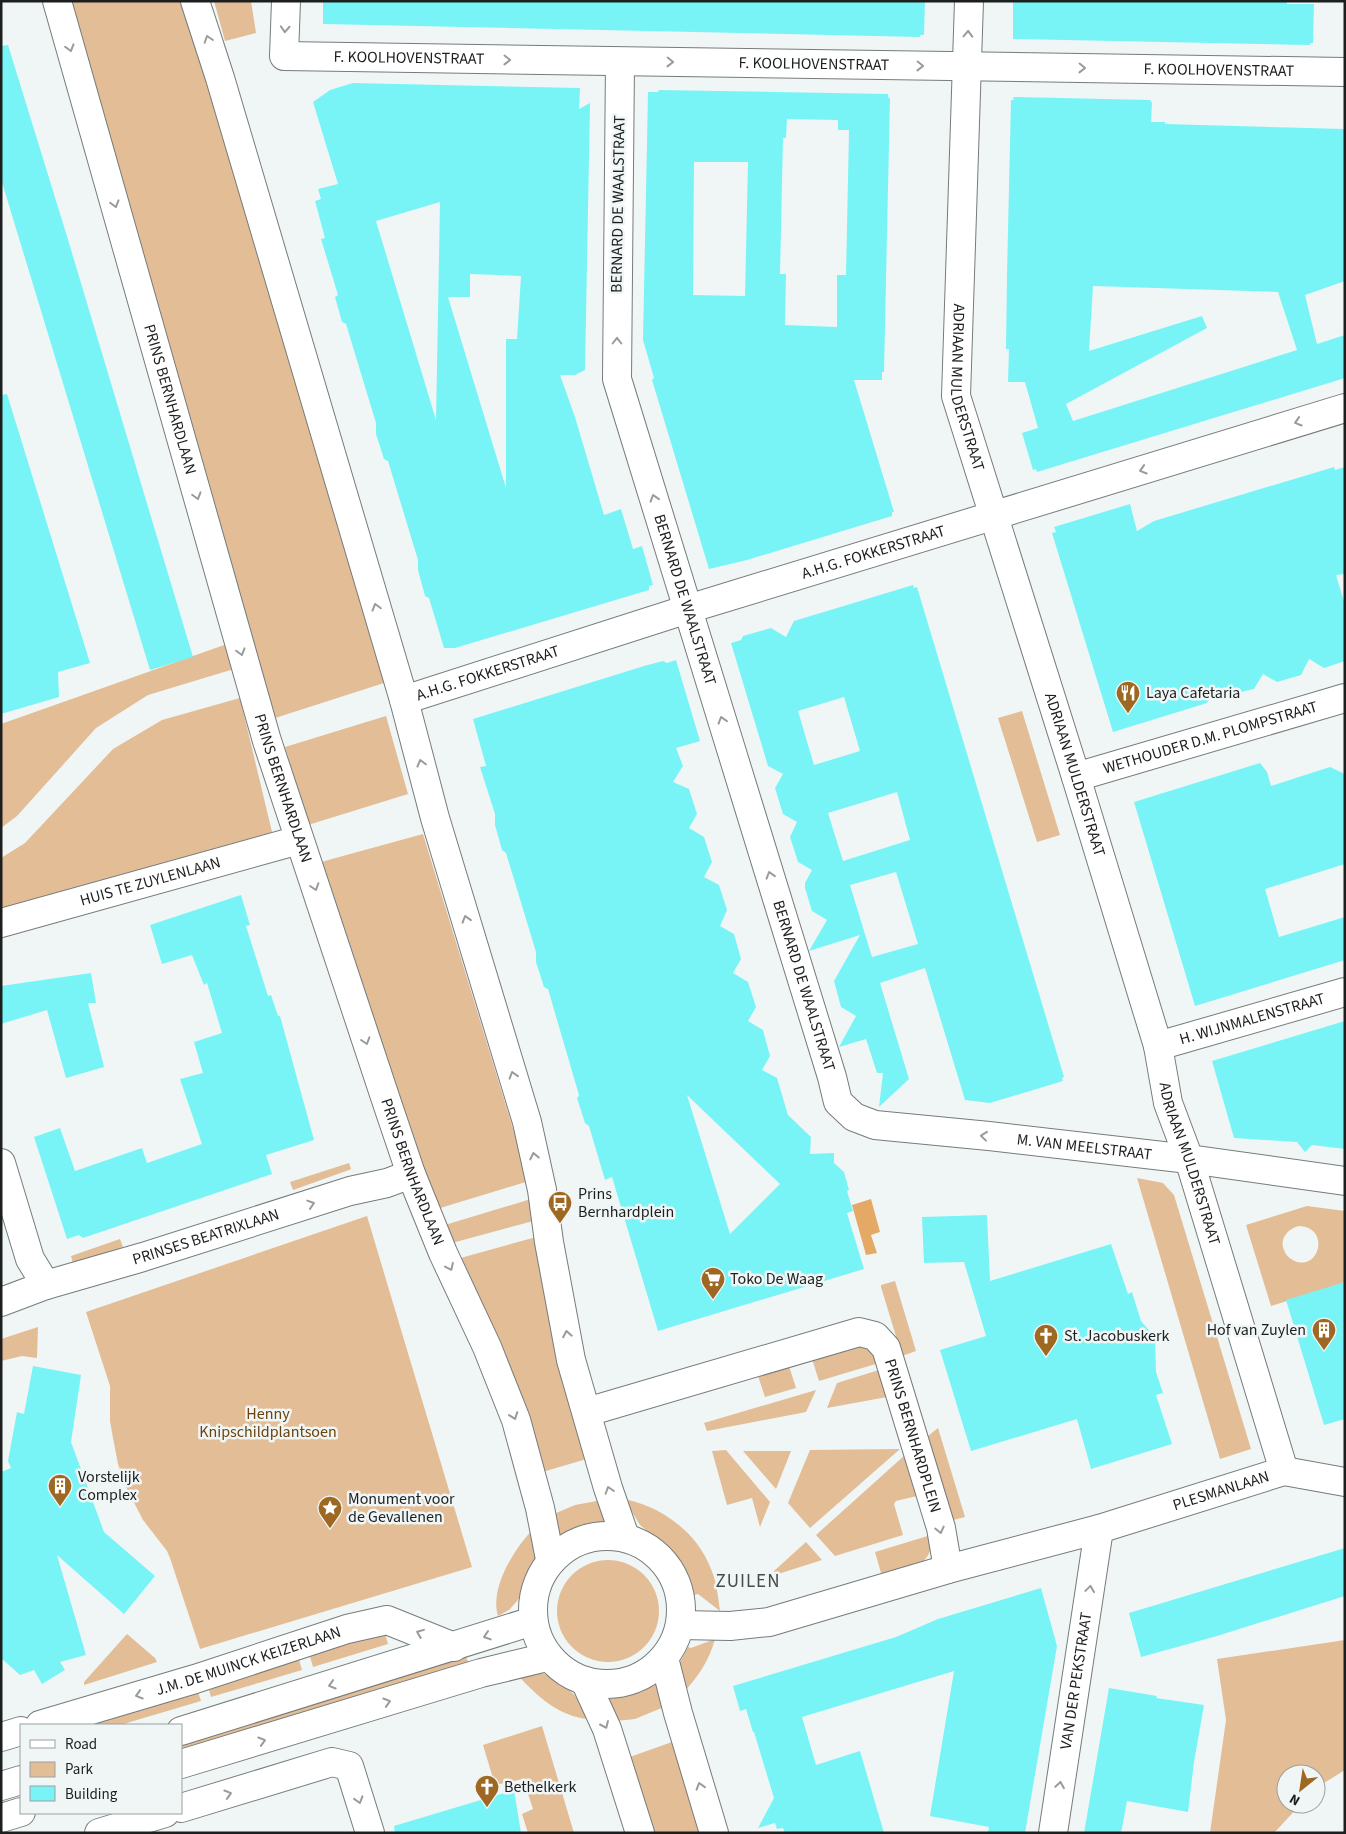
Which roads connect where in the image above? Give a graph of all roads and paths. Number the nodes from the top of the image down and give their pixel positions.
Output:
1 (57, 1) edge
2 (195, 1) edge
3 (286, 1) edge
4 (969, 1) edge
5 (620, 62) junction
6 (966, 66) junction
7 (1345, 72) edge
8 (1345, 408) edge
9 (993, 515) junction
10 (688, 609) junction
11 (1345, 698) edge
12 (404, 700) junction
13 (1076, 777) junction
14 (300, 840) junction
15 (1, 923) edge
16 (1345, 992) edge
17 (1158, 1046) junction
18 (854, 1118) joint
19 (1189, 1159) junction
20 (1, 1163) edge
21 (412, 1174) junction
22 (1345, 1181) edge
23 (46, 1285) junction
24 (1, 1302) edge
25 (587, 1412) junction
26 (1284, 1470) junction
27 (1345, 1482) edge
28 (1099, 1529) junction
29 (625, 1536) junction
30 (550, 1560) junction
31 (948, 1569) junction
32 (534, 1621) junction
33 (680, 1625) junction
34 (454, 1647) junction
35 (547, 1656) junction
36 (664, 1658) junction
37 (585, 1681) junction
38 (43, 1724) edge
39 (20, 1731) edge
40 (182, 1731) edge
41 (1, 1737) edge
42 (182, 1764) edge
43 (20, 1780) edge
44 (1, 1786) edge
45 (182, 1808) edge
46 (20, 1812) edge
47 (162, 1814) edge
48 (1, 1818) edge
49 (99, 1833) edge
50 (370, 1833) edge
51 (640, 1833) edge
52 (714, 1833) edge
53 (1053, 1833) edge

1 -> 14 street, PRINS BERNHARDLAAN
12 -> 2 street
3 -> 5 street, F. KOOLHOVENSTRAAT
6 -> 4 street, ADRIAAN MULDERSTRAAT
5 -> 6 street, F. KOOLHOVENSTRAAT
10 -> 5 street, BERNARD DE WAALSTRAAT
6 -> 7 street, F. KOOLHOVENSTRAAT
6 - 9 street, ADRIAAN MULDERSTRAAT
8 -> 9 street, A.H.G. FOKKERSTRAAT
9 - 10 street, A.H.G. FOKKERSTRAAT
9 - 13 street, ADRIAAN MULDERSTRAAT
10 - 12 street, A.H.G. FOKKERSTRAAT
18 -> 10 street, BERNARD DE WAALSTRAAT
11 - 13 street, WETHOUDER D.M. PLOMPSTRAAT
25 -> 12 street
13 - 17 street, ADRIAAN MULDERSTRAAT
14 - 15 street, HUIS TE ZUYLENLAAN
14 -> 21 street, PRINS BERNHARDLAAN
16 - 17 street, H. WIJNMALENSTRAAT
17 - 19 street, ADRIAAN MULDERSTRAAT
19 -> 18 street, M. VAN MEELSTRAAT
19 - 22 street, M. VAN MEELSTRAAT
19 - 26 street, ADRIAAN MULDERSTRAAT
20 - 23 street
23 -> 21 street, PRINSES BEATRIXLAAN
21 -> 30 street, PRINS BERNHARDLAAN
23 - 24 street, PRINSES BEATRIXLAAN
29 -> 25 street
25 -> 31 street, PRINS BERNHARDPLEIN
26 - 27 street, PLESMANLAAN
26 - 28 street, PLESMANLAAN
28 - 31 street
53 -> 28 street, VAN DER PEKSTRAAT
29 - 30 street
29 - 33 street
30 - 32 street
31 - 33 street
32 -> 34 street
32 - 35 street
33 - 36 street
34 -> 38 street, J.M. DE MUINCK KEIZERLAAN
34 -> 40 street
35 - 37 street
42 -> 35 street
36 - 37 street
52 -> 36 street
37 -> 51 street
39 - 41 street
43 - 44 street
45 -> 50 street
46 - 48 street
47 - 49 street

